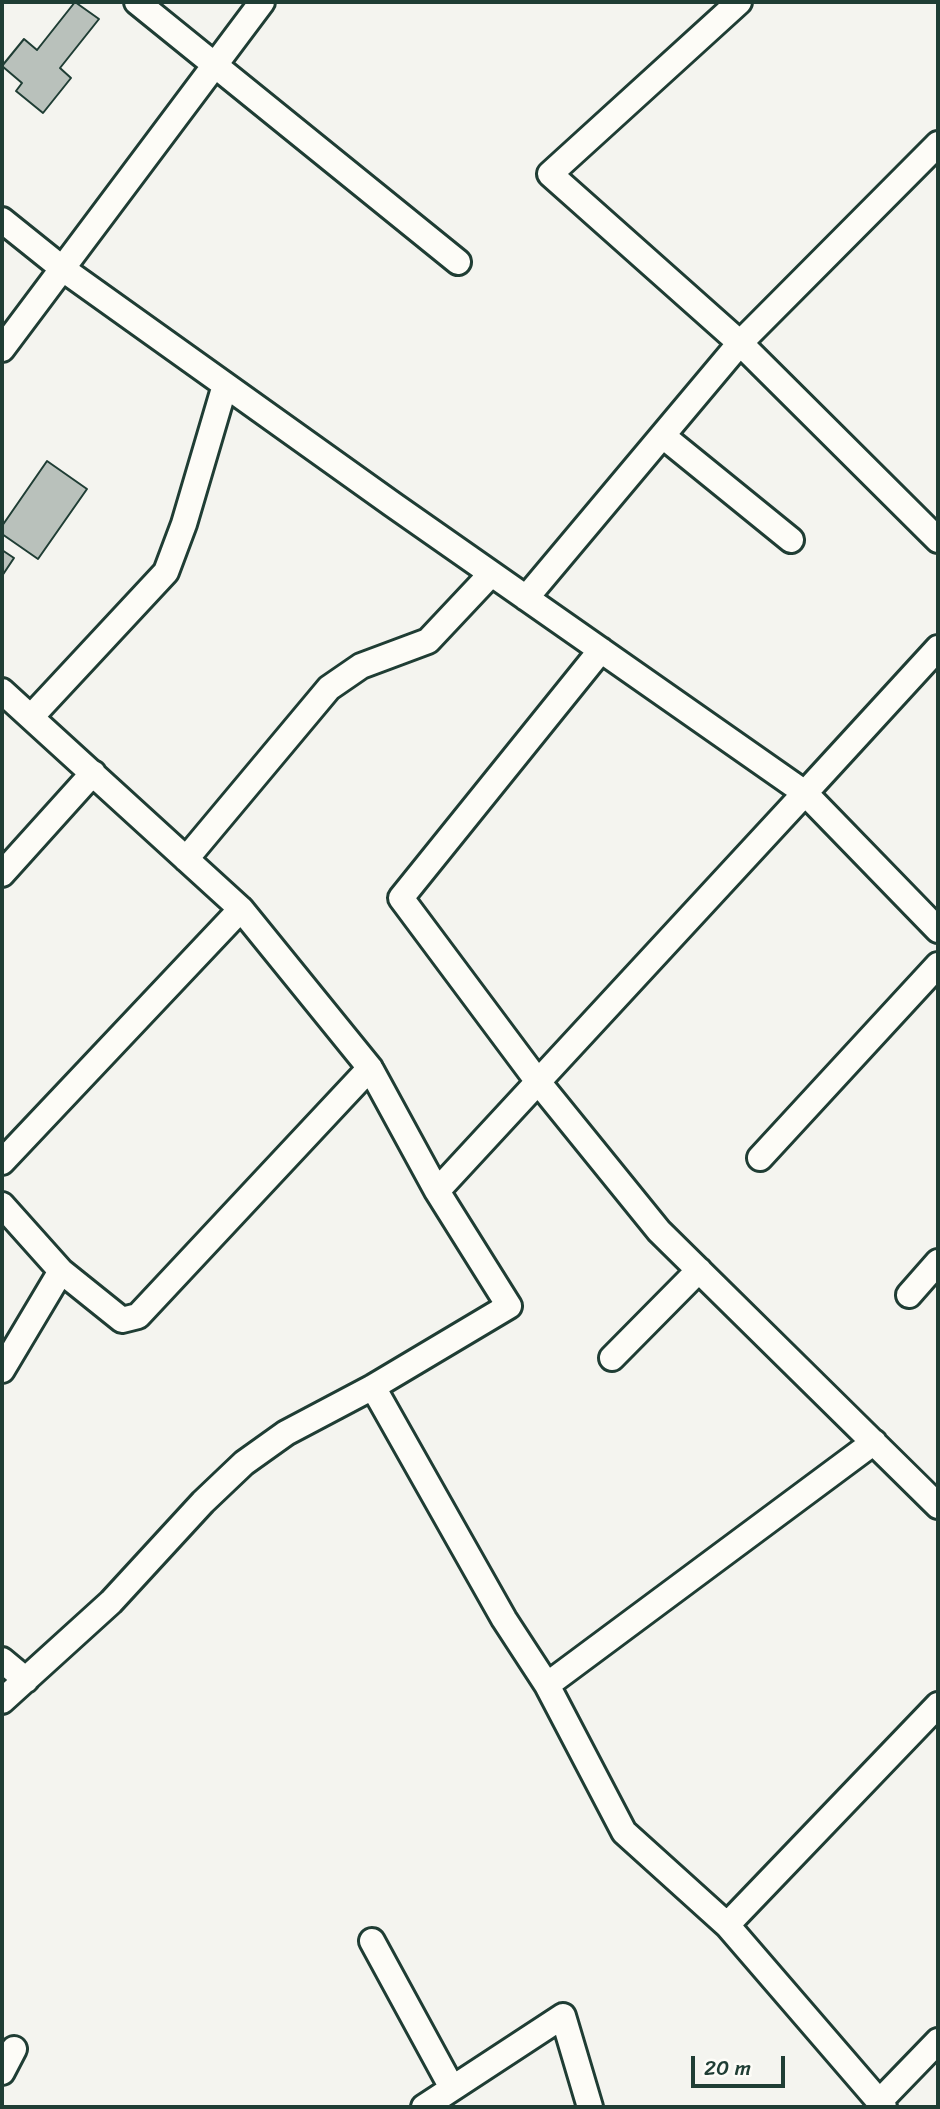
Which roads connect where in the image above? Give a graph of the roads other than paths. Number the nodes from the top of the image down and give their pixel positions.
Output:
1 (137, 2) edge
2 (262, 2) edge
3 (739, 2) edge
4 (214, 66) junction
5 (938, 144) edge
6 (2, 220) edge
7 (458, 262) dead end
8 (63, 269) junction
9 (740, 343) junction
10 (2, 349) edge
11 (225, 385) junction
12 (663, 436) junction
13 (791, 540) dead end
14 (938, 540) edge
15 (491, 573) junction
16 (526, 598) junction
17 (938, 648) edge
18 (601, 650) junction
19 (2, 691) edge
20 (31, 717) junction
21 (93, 773) junction
22 (804, 793) junction
23 (186, 859) junction
24 (2, 874) edge
25 (241, 909) junction
26 (938, 930) edge
27 (938, 965) edge
28 (370, 1068) junction
29 (539, 1083) junction
30 (760, 1158) dead end
31 (2, 1162) edge
32 (437, 1191) junction
33 (2, 1205) edge
34 (938, 1262) edge
35 (699, 1270) junction
36 (61, 1271) junction
37 (909, 1295) dead end
38 (612, 1358) dead end
39 (2, 1370) edge
40 (373, 1387) junction
41 (874, 1442) junction
42 (938, 1506) edge
43 (2, 1660) edge
44 (26, 1680) junction
45 (547, 1685) junction
46 (2, 1701) edge
47 (938, 1705) edge
48 (727, 1925) junction
49 (372, 1941) dead end
50 (938, 2041) edge
51 (14, 2049) dead end
52 (2, 2072) edge
53 (435, 2101) edge
54 (882, 2105) edge
55 (590, 2107) edge

1 - 4 street
2 - 4 street
3 - 9 street
4 - 7 street
4 - 8 street
5 - 9 street
6 - 8 street
8 - 10 street
8 - 11 street
9 - 12 street
9 - 14 street
11 - 15 street
11 - 20 street
12 - 13 street
12 - 16 street
15 - 16 street
15 - 23 street
16 - 18 street
17 - 22 street
18 - 22 street
18 - 29 street
19 - 20 street
20 - 21 street
21 - 23 street
21 - 24 street
22 - 26 street
22 - 29 street
23 - 25 street
25 - 28 street
25 - 31 street
27 - 30 street
28 - 32 street
28 - 36 street
29 - 32 street
29 - 35 street
32 - 40 street
33 - 36 street
34 - 37 street
35 - 38 street
35 - 41 street
36 - 39 street
40 - 44 street
40 - 45 street
41 - 42 street
41 - 45 street
43 - 44 street
44 - 46 street
45 - 48 street
47 - 48 street
48 - 54 street
49 - 53 street
50 - 54 street
51 - 52 street
53 - 55 street

